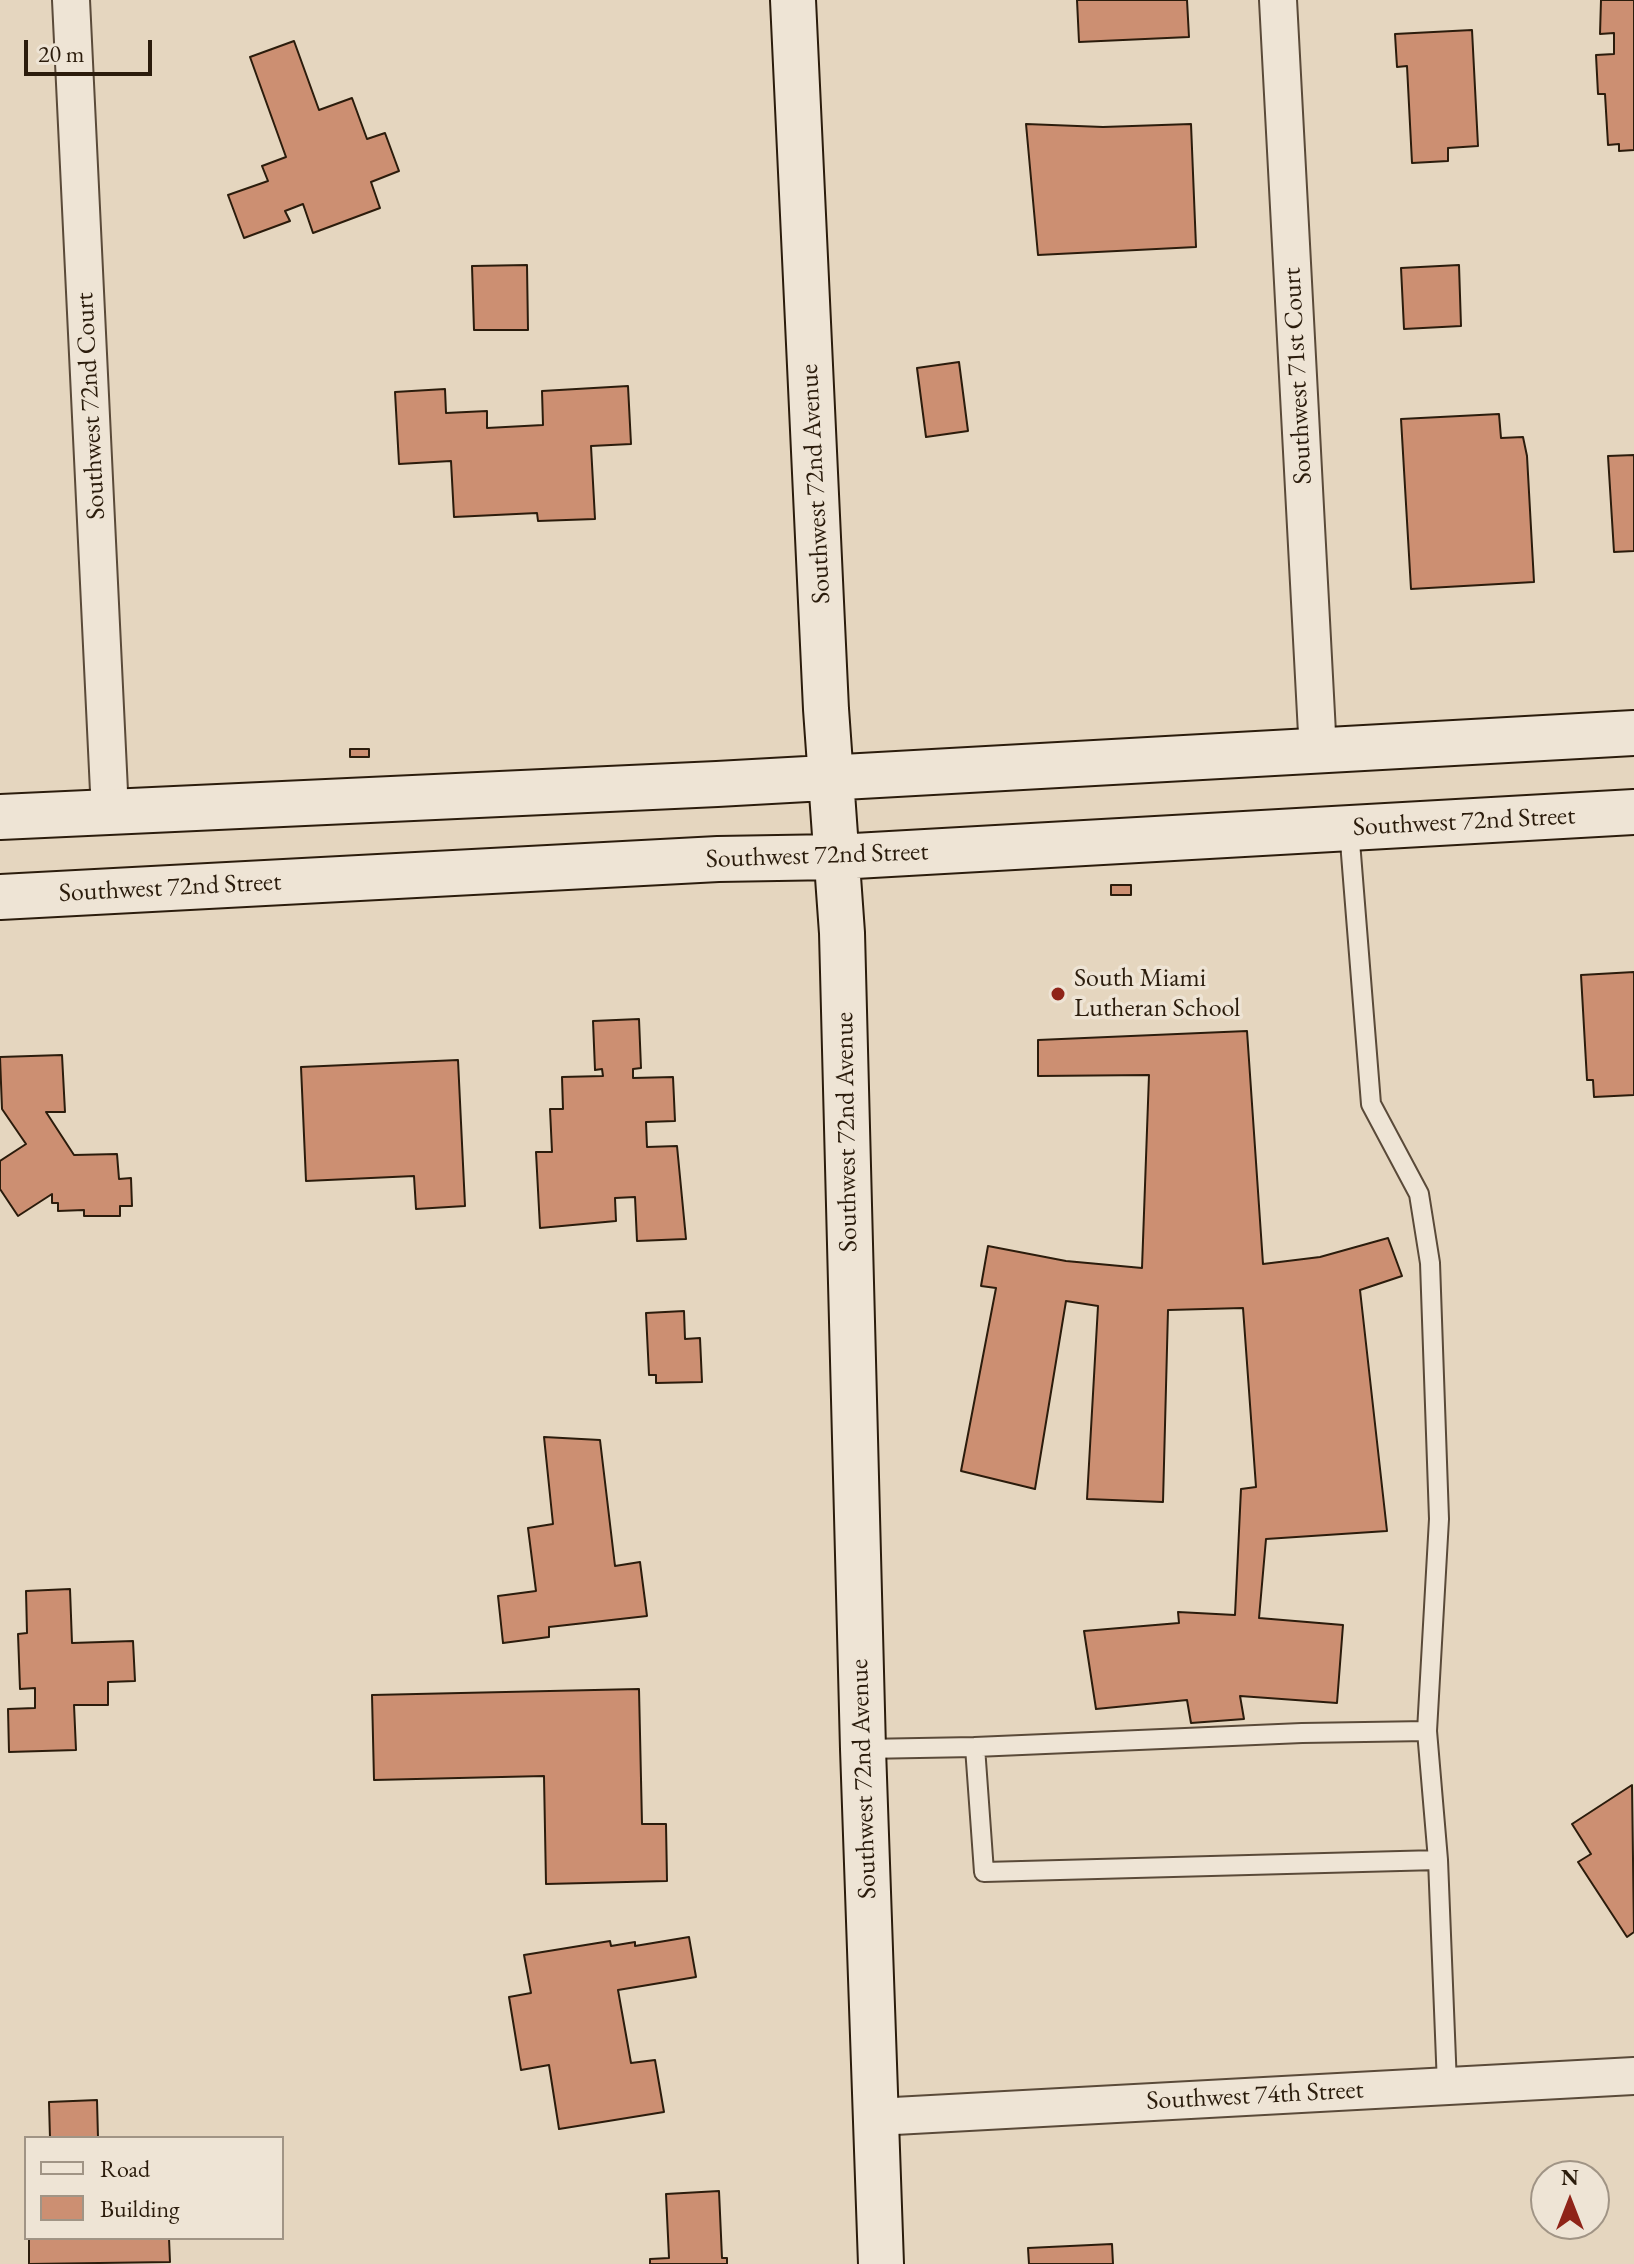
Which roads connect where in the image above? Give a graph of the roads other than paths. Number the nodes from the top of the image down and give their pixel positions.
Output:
1 (71, 0) edge
2 (793, 0) edge
3 (1278, 0) edge
4 (1634, 733) edge
5 (1318, 752) junction
6 (831, 777) junction
7 (110, 812) junction
8 (1634, 812) edge
9 (0, 817) edge
10 (1349, 829) junction
11 (837, 857) junction
12 (0, 897) edge
13 (1427, 1731) junction
14 (975, 1747) junction
15 (863, 1749) junction
16 (1438, 1860) junction
17 (1634, 2076) edge
18 (1447, 2085) junction
19 (876, 2117) junction
20 (881, 2264) edge

1 - 7 street, Southwest 72nd Court
2 - 6 main road, Southwest 72nd Avenue
3 - 5 street, Southwest 71st Court
4 - 5 main road
5 - 6 main road
6 - 7 main road
6 - 11 main road, Southwest 72nd Avenue
7 - 9 main road
8 - 10 main road, Southwest 72nd Street
10 - 11 main road, Southwest 72nd Street
10 - 13 lane
11 - 12 main road, Southwest 72nd Street
11 - 15 main road, Southwest 72nd Avenue
13 - 14 lane
13 - 16 lane
14 - 15 lane
14 - 16 lane
15 - 19 main road, Southwest 72nd Avenue
16 - 18 lane
17 - 18 street, Southwest 74th Street
18 - 19 street, Southwest 74th Street
19 - 20 main road, Southwest 72nd Avenue

